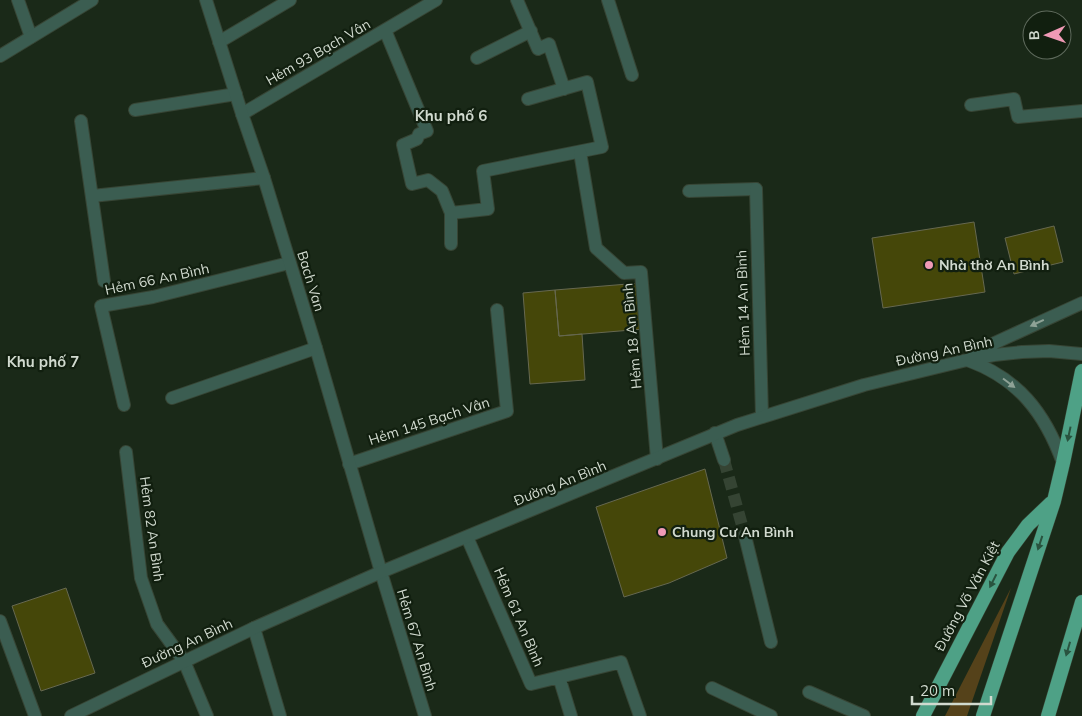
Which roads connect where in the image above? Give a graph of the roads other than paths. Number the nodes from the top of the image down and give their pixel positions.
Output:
1 (18, 0) edge
2 (92, 0) edge
3 (206, 0) edge
4 (290, 0) edge
5 (436, 0) edge
6 (516, 0) edge
7 (608, 0) edge
8 (385, 30) junction
9 (531, 31) junction
10 (31, 37) junction
11 (219, 42) junction
12 (0, 56) edge
13 (477, 58) dead end
14 (632, 75) dead end
15 (564, 89) junction
16 (236, 94) junction
17 (528, 100) dead end
18 (971, 105) dead end
19 (135, 110) dead end
20 (1082, 111) edge
21 (242, 114) junction
22 (81, 121) dead end
23 (580, 152) junction
24 (264, 178) junction
25 (689, 191) dead end
26 (92, 196) junction
27 (451, 213) junction
28 (451, 244) dead end
29 (289, 262) junction
30 (104, 281) dead end
31 (1082, 303) edge
32 (497, 310) dead end
33 (316, 348) junction
34 (1082, 354) edge
35 (967, 360) junction
36 (1082, 371) edge
37 (172, 398) dead end
38 (124, 405) dead end
39 (762, 416) junction
40 (715, 433) junction
41 (126, 452) dead end
42 (657, 459) junction
43 (724, 460) tunnel mouth
44 (1064, 463) junction
45 (350, 464) junction
46 (1054, 501) junction
47 (745, 536) tunnel mouth
48 (467, 537) junction
49 (381, 572) junction
50 (1082, 602) edge
51 (0, 621) edge
52 (254, 628) junction
53 (772, 642) dead end
54 (184, 661) junction
55 (558, 677) junction
56 (712, 688) dead end
57 (809, 692) dead end
58 (754, 713) edge
59 (35, 716) edge
60 (71, 716) edge
61 (207, 716) edge
62 (280, 716) edge
63 (425, 716) edge
64 (571, 716) edge
65 (640, 716) edge
66 (770, 716) edge
67 (864, 716) edge
68 (923, 716) edge
69 (983, 716) edge
70 (1048, 716) edge

1 - 10 street
2 - 10 street
3 - 11 street, Bach Van
4 - 11 street
5 - 8 street, Hẻm 93 Bạch Vân
6 - 9 street
7 - 14 street
8 - 21 street, Hẻm 93 Bạch Vân
8 - 27 street
9 - 13 street
9 - 15 street
10 - 12 street
11 - 16 street, Bach Van
15 - 17 street
15 - 23 street
16 - 19 street
16 - 21 street, Bach Van
18 - 20 street
21 - 24 street, Bach Van
22 - 26 street
23 - 27 street
23 - 42 street, Hẻm 18 An Bình
24 - 26 street
24 - 29 street, Bach Van
25 - 39 street, Hẻm 14 An Bình
26 - 30 street
27 - 28 street
29 - 33 street, Bach Van
29 - 38 street, Hẻm 66 An Bình
31 -> 35 street
32 - 45 street, Hẻm 145 Bạch Vân
33 - 37 street
33 - 45 street, Bach Van
34 - 35 street, Đường An Bình
35 - 39 street, Đường An Bình
35 -> 44 street
36 -> 44 highway
39 - 40 street, Đường An Bình
40 - 42 street, Đường An Bình
40 - 43 street
41 - 54 street, Hẻm 82 An Bình
42 - 48 street, Đường An Bình
44 - 46 highway
45 - 49 street, Bach Van
46 -> 68 highway, Đường Võ Văn Kiệt
46 -> 69 highway
47 - 53 street
48 - 49 street, Đường An Bình
48 - 55 street, Hẻm 61 An Bình
49 - 52 street, Đường An Bình
49 - 63 street, Hẻm 67 An Bình
50 -> 70 highway
51 - 59 street
52 - 54 street, Đường An Bình
52 - 62 street
54 - 60 street, Đường An Bình
54 - 61 street, Hẻm 82 An Bình
55 - 64 street, Hẻm 61 An Bình
55 - 65 street, Hẻm 61 An Bình
56 - 58 street
57 - 67 street
58 - 66 street

